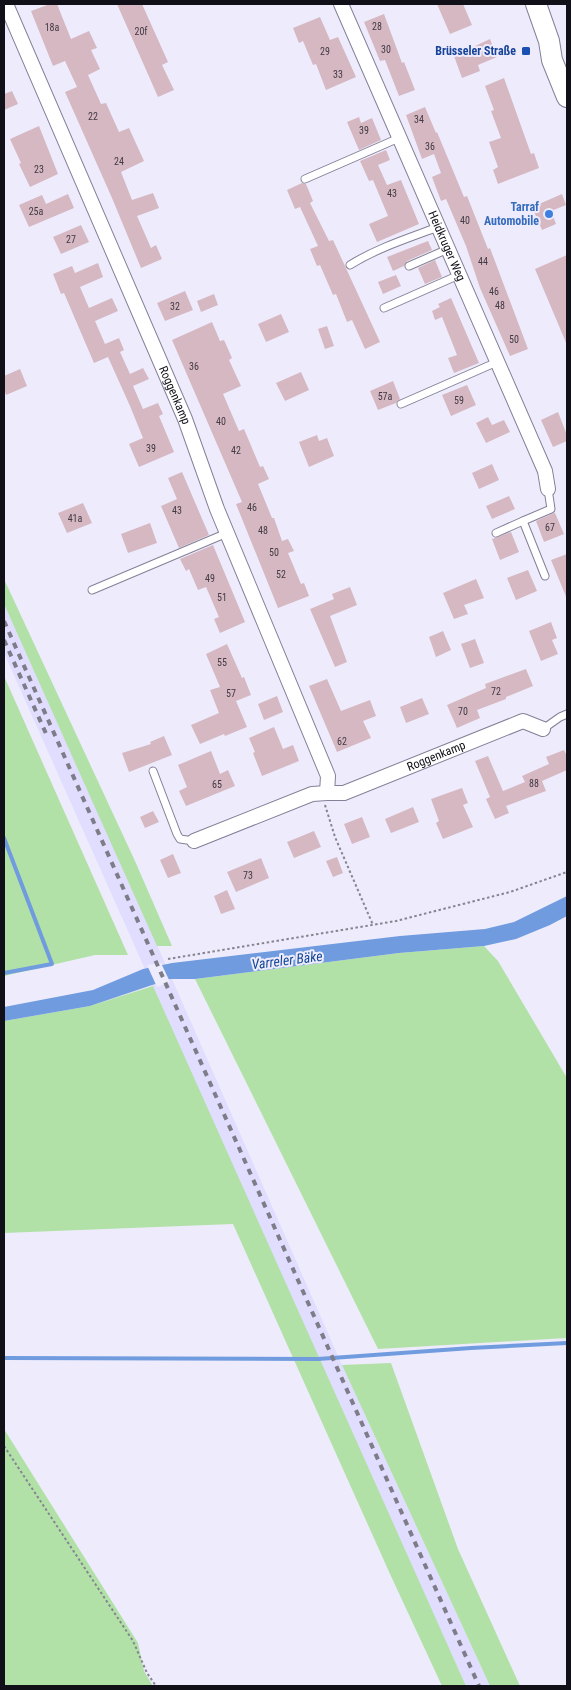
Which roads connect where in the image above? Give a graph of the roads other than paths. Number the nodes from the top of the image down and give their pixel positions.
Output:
1 (6, 4) edge
2 (341, 4) edge
3 (526, 4) edge
4 (536, 4) edge
5 (552, 60) junction
6 (567, 98) edge
7 (399, 138) junction
8 (305, 179) dead end
9 (438, 226) junction
10 (448, 249) junction
11 (350, 265) dead end
12 (410, 266) dead end
13 (459, 275) junction
14 (384, 308) dead end
15 (497, 362) junction
16 (401, 404) dead end
17 (548, 489) joint
18 (523, 521) junction
19 (227, 533) junction
20 (496, 533) dead end
21 (545, 576) dead end
22 (92, 590) dead end
23 (567, 714) edge
24 (544, 729) joint
25 (154, 771) dead end
26 (327, 793) junction
27 (194, 841) joint

1 - 19 street, Roggenkamp
2 - 7 street, Heidkruger Weg
3 - 5 main road
4 - 5 main road
5 - 6 main road
7 - 8 lane
7 - 9 street, Heidkruger Weg
9 - 10 street, Heidkruger Weg
9 - 11 lane
10 - 12 lane
10 - 13 street, Heidkruger Weg
13 - 14 lane
13 - 15 street, Heidkruger Weg
15 - 16 lane
15 - 17 street, Heidkruger Weg
17 - 18 lane
18 - 20 lane
18 - 21 lane
19 - 22 lane
19 - 26 street, Roggenkamp
23 - 24 lane
24 - 26 street, Roggenkamp
25 - 27 lane
26 - 27 street, Roggenkamp

